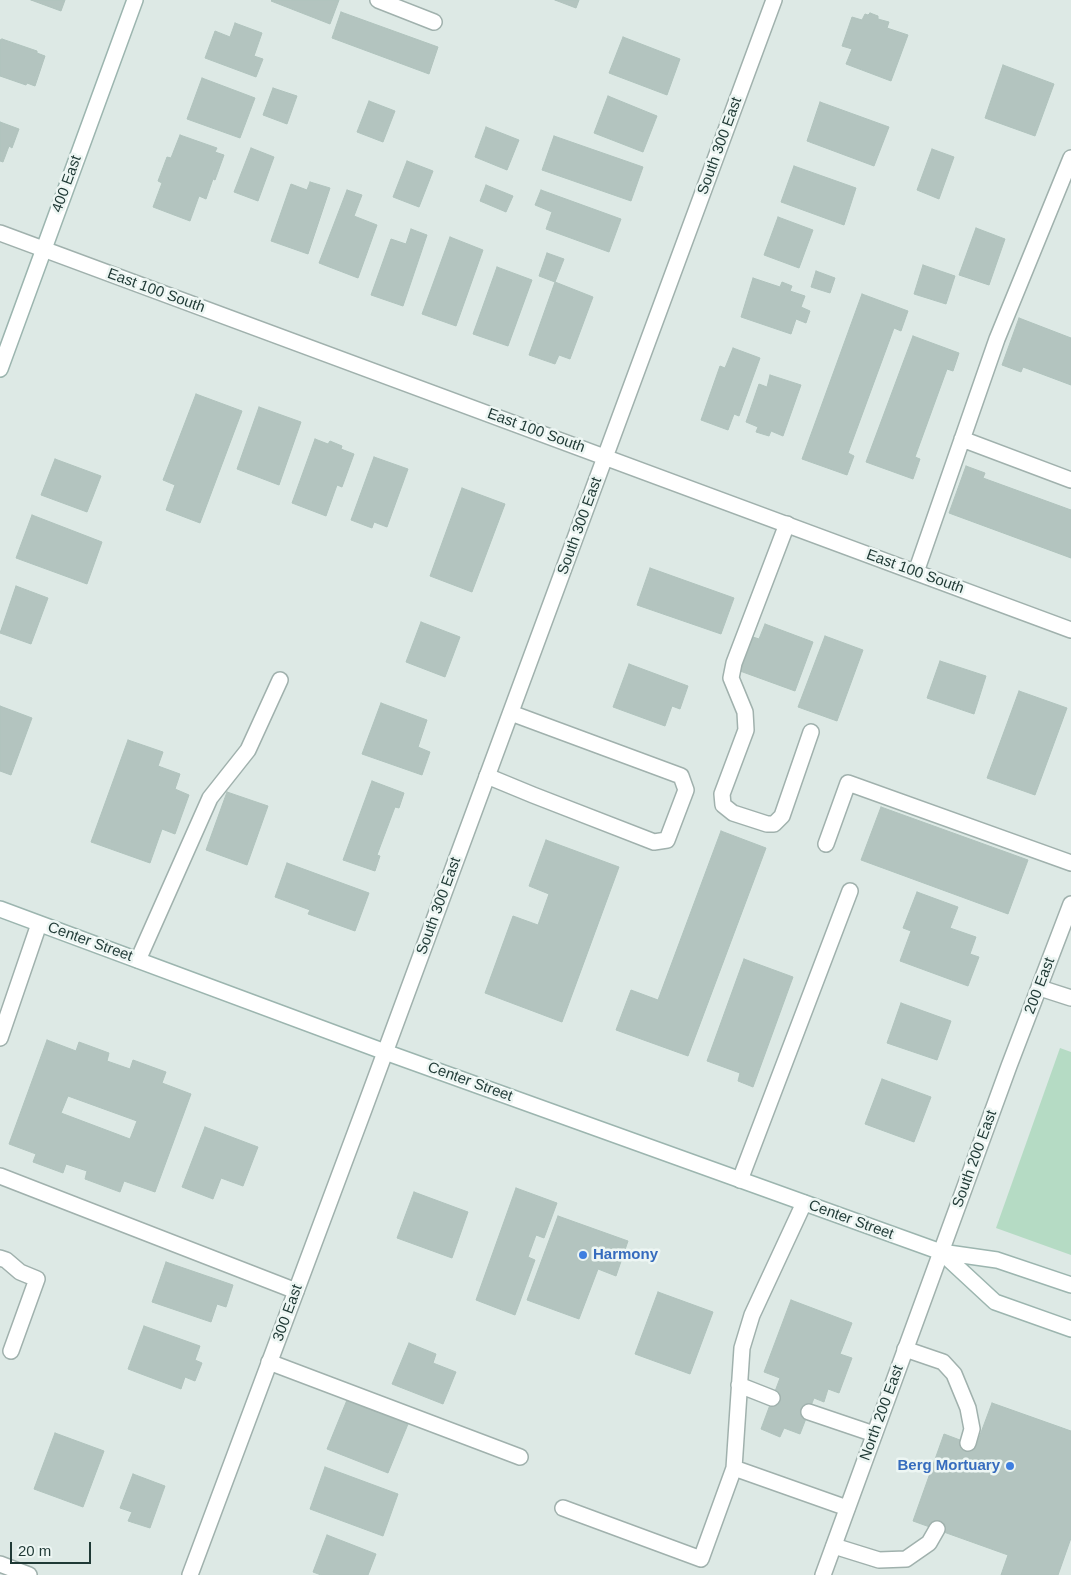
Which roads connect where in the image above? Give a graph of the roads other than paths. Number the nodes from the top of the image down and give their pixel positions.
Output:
1 (135, 0) edge
2 (378, 0) edge
3 (774, 0) edge
4 (434, 22) dead end
5 (1071, 158) edge
6 (0, 233) edge
7 (43, 249) junction
8 (0, 369) edge
9 (962, 440) junction
10 (606, 457) junction
11 (1071, 480) edge
12 (787, 524) junction
13 (916, 572) junction
14 (1071, 630) edge
15 (280, 680) dead end
16 (511, 713) junction
17 (811, 732) dead end
18 (487, 776) junction
19 (826, 844) dead end
20 (1071, 863) edge
21 (850, 891) dead end
22 (1071, 904) edge
23 (0, 909) edge
24 (40, 924) junction
25 (1068, 924) edge
26 (138, 960) junction
27 (1040, 988) junction
28 (1071, 998) edge
29 (0, 1038) edge
30 (385, 1052) junction
31 (1009, 1066) joint
32 (0, 1176) edge
33 (740, 1180) junction
34 (804, 1203) junction
35 (941, 1252) junction
36 (0, 1258) edge
37 (1071, 1285) edge
38 (296, 1290) junction
39 (1071, 1329) edge
40 (905, 1349) junction
41 (11, 1352) dead end
42 (269, 1362) junction
43 (739, 1385) junction
44 (772, 1398) dead end
45 (809, 1412) dead end
46 (874, 1434) junction
47 (968, 1443) dead end
48 (520, 1457) dead end
49 (734, 1468) junction
50 (563, 1508) dead end
51 (847, 1508) junction
52 (937, 1529) dead end
53 (834, 1546) junction
54 (0, 1564) edge
55 (29, 1575) edge
56 (190, 1575) edge
57 (823, 1575) edge

1 - 7 street, 400 East
2 - 4 street
3 - 10 street, South 300 East
5 - 9 street
6 - 7 street, East 100 South
7 - 8 street, 400 East
7 - 10 street, East 100 South
9 - 11 street
9 - 13 street
10 - 12 street, East 100 South
10 - 16 street, South 300 East
12 - 13 street, East 100 South
12 - 17 street
13 - 14 street, East 100 South
15 - 26 street
16 - 18 street, South 300 East
16 - 18 street
18 - 30 street, South 300 East
19 - 20 street
21 - 33 street
22 - 25 street, 200 East
23 - 24 street, Center Street
24 - 26 street, Center Street
24 - 29 street
25 - 27 street, 200 East
26 - 30 street, Center Street
27 - 28 street
27 - 31 street, 200 East
30 - 33 street, Center Street
30 - 38 street, 300 East
31 - 35 street, South 200 East
32 - 38 street
33 - 34 street, Center Street
34 - 35 street, Center Street
34 - 43 street
35 - 37 street, Center Street
35 - 39 street, Center Street
35 - 40 street, North 200 East
36 - 41 street
38 - 42 street, 300 East
40 - 46 street, North 200 East
40 - 47 street
42 - 48 street
42 - 56 street, 300 East
43 - 44 street
43 - 49 street
45 - 46 street
46 - 51 street, North 200 East
49 - 50 street
49 - 51 street
51 - 53 street, North 200 East
52 - 53 street
53 - 57 street, North 200 East
54 - 55 street

